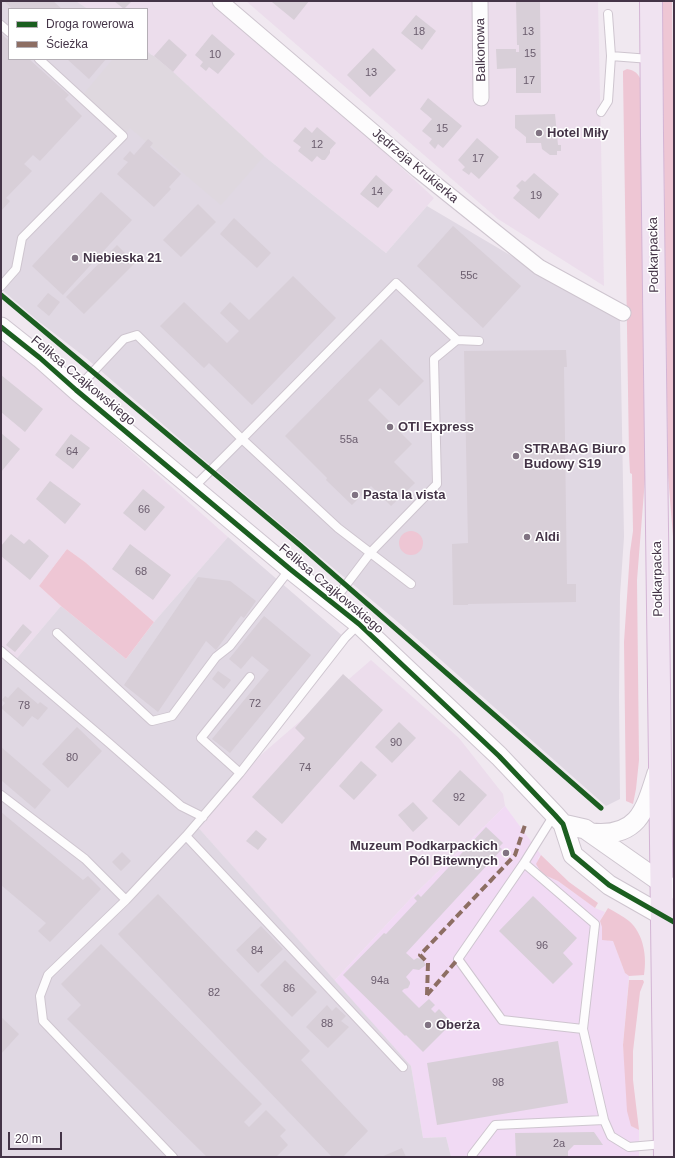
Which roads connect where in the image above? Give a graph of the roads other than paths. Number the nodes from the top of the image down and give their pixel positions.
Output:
1 (220, 1) edge
2 (480, 1) edge
3 (651, 1) edge
4 (608, 14) dead end
5 (611, 56) junction
6 (651, 59) junction
7 (40, 60) edge
8 (481, 98) dead end
9 (600, 112) dead end
10 (1, 286) edge
11 (623, 313) dead end
12 (1, 327) edge
13 (457, 340) junction
14 (479, 341) dead end
15 (76, 390) junction
16 (242, 438) junction
17 (193, 488) junction
18 (371, 552) junction
19 (290, 569) junction
20 (411, 584) dead end
21 (333, 602) junction
22 (359, 624) junction
23 (57, 633) dead end
24 (1, 651) edge
25 (250, 677) dead end
26 (660, 764) junction
27 (240, 773) junction
28 (1, 795) edge
29 (203, 817) junction
30 (559, 819) junction
31 (591, 833) junction
32 (186, 836) junction
33 (524, 863) junction
34 (668, 886) edge
35 (126, 900) junction
36 (668, 919) edge
37 (583, 1029) junction
38 (403, 1067) dead end
39 (604, 1120) junction
40 (665, 1150) edge
41 (472, 1155) dead end
42 (173, 1157) edge

1 - 11 street, Jędrzeja Krukierka
2 - 8 street, Balkonowa
3 - 6 main road, Podkarpacka
4 - 5 lane
5 - 6 lane
5 - 9 lane
6 - 26 main road, Podkarpacka
7 - 10 lane
12 - 15 street, Feliksa Czajkowskiego
13 - 14 lane
13 - 16 lane
13 - 18 lane
15 - 16 lane
15 - 17 street, Feliksa Czajkowskiego
16 - 17 lane
16 - 18 lane
17 - 19 street, Feliksa Czajkowskiego
18 - 20 lane
18 - 21 lane
19 - 21 street, Feliksa Czajkowskiego
19 - 23 lane
21 - 22 street, Feliksa Czajkowskiego
22 - 27 lane
22 - 30 street, Feliksa Czajkowskiego
24 - 29 lane
25 - 27 lane
26 - 31 street
26 - 34 main road, Podkarpacka
27 - 29 lane
28 - 35 lane
29 - 32 lane
30 - 31 street
30 - 33 lane
30 - 36 street, Feliksa Czajkowskiego
31 - 34 street
32 - 35 lane
32 - 38 lane
33 - 37 lane
33 - 37 lane
34 - 36 main road, Podkarpacka
35 - 42 lane
36 - 40 main road, Podkarpacka
37 - 39 lane
39 - 40 lane
39 - 41 lane

